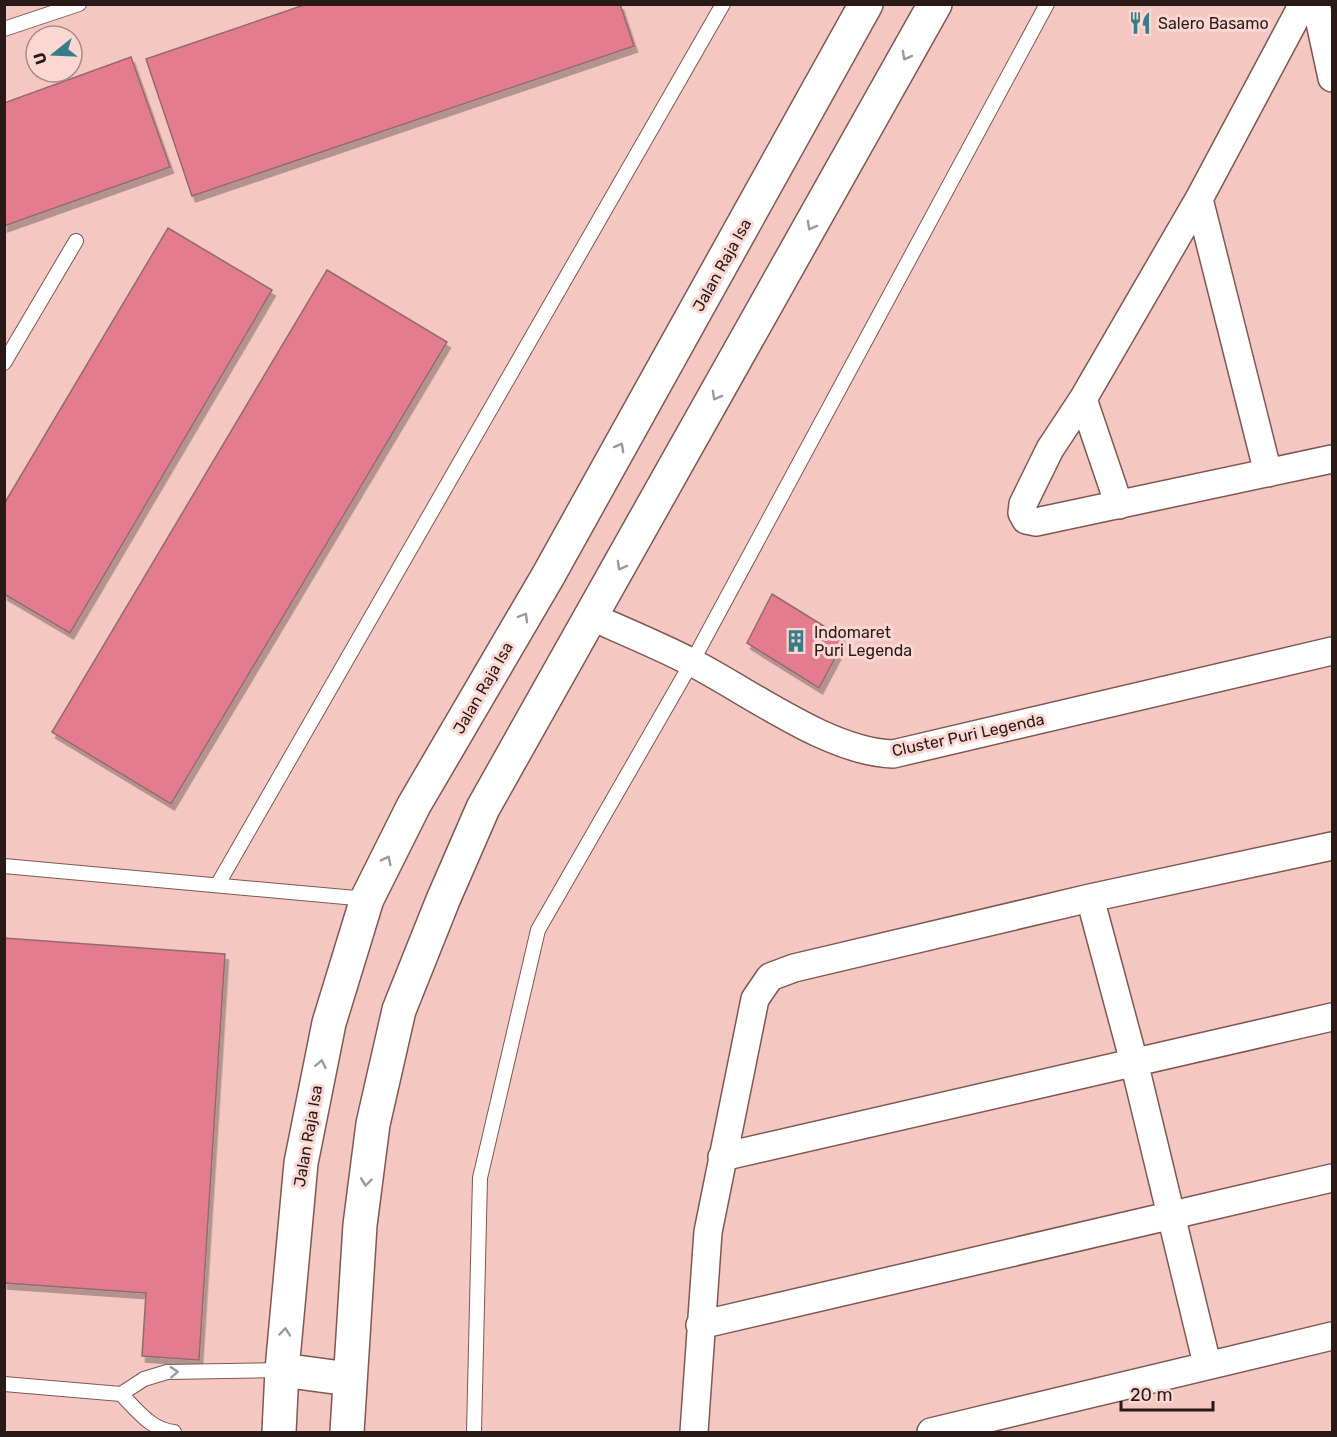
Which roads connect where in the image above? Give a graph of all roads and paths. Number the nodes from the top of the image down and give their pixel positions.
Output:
1 (79, 4) edge
2 (723, 4) edge
3 (866, 4) edge
4 (935, 4) edge
5 (1047, 4) edge
6 (1303, 4) edge
7 (1316, 4) edge
8 (4, 29) edge
9 (1332, 78) edge
10 (1199, 199) junction
11 (76, 241) dead end
12 (4, 363) edge
13 (1083, 399) junction
14 (1332, 459) edge
15 (1268, 473) junction
16 (1119, 504) junction
17 (592, 617) junction
18 (1332, 651) edge
19 (692, 662) junction
20 (1332, 846) edge
21 (4, 866) edge
22 (218, 884) junction
23 (1090, 898) junction
24 (367, 899) junction
25 (1332, 1017) edge
26 (1134, 1062) junction
27 (722, 1157) junction
28 (1332, 1178) edge
29 (1172, 1216) junction
30 (700, 1324) junction
31 (1332, 1336) edge
32 (1207, 1364) junction
33 (282, 1370) junction
34 (349, 1379) junction
35 (4, 1384) edge
36 (121, 1394) junction
37 (174, 1432) edge
38 (279, 1432) edge
39 (347, 1432) edge
40 (474, 1432) edge
41 (694, 1432) edge
42 (931, 1432) edge

1 - 8 lane
2 - 22 lane
24 -> 3 main road, Jalan Raja Isa
4 -> 17 main road
5 - 19 lane
6 - 10 street
7 - 9 street
10 - 13 street
10 - 15 street
11 - 12 lane
13 - 16 street
13 - 16 street
14 - 15 street
15 - 16 street
17 - 19 street, Cluster Puri Legenda
17 -> 34 main road
18 - 19 street, Cluster Puri Legenda
19 - 40 lane
20 - 23 street
21 - 22 lane
22 - 24 lane
23 - 26 street
23 - 27 street
33 -> 24 main road, Jalan Raja Isa
25 - 26 street
26 - 27 street
26 - 29 street
27 - 30 street
28 - 29 street
29 - 30 street
29 - 32 street
30 - 41 street
31 - 32 street
32 - 42 street
33 - 34 main road
36 -> 33 lane
33 - 38 main road, Jalan Raja Isa
34 - 39 main road
35 - 36 lane
36 - 37 lane

